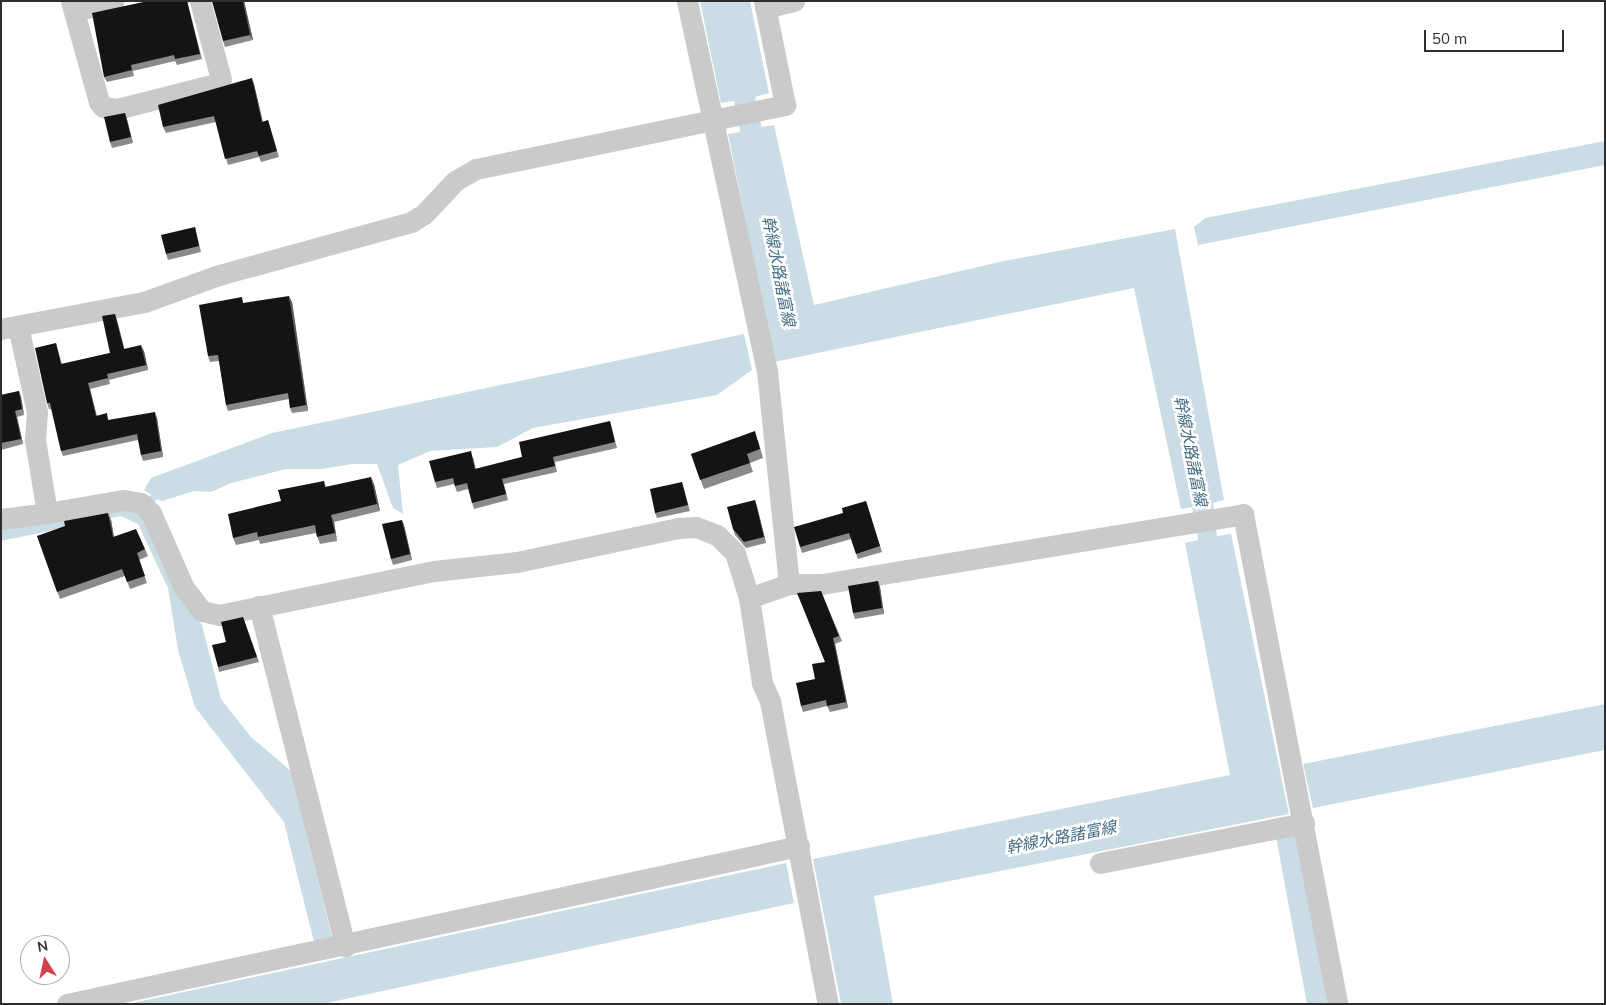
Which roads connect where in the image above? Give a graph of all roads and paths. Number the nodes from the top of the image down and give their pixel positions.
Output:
1 (114, 1) edge
2 (200, 1) edge
3 (687, 1) edge
4 (794, 1) edge
5 (765, 4) edge
6 (73, 6) edge
7 (711, 120) junction
8 (9, 328) edge
9 (47, 513) junction
10 (1, 519) edge
11 (789, 584) junction
12 (749, 598) junction
13 (260, 606) junction
14 (1304, 823) junction
15 (799, 846) junction
16 (1100, 863) dead end
17 (345, 946) junction
18 (67, 1004) edge
19 (828, 1004) edge
20 (1337, 1004) edge

1 - 6 street
2 - 6 street
3 - 7 street
4 - 5 street
5 - 7 street
7 - 8 street
7 - 11 street
8 - 9 street
9 - 10 street
9 - 13 street
11 - 12 street
11 - 14 street
12 - 13 street
12 - 15 street
13 - 17 street
14 - 16 street
14 - 20 street
15 - 17 street
15 - 19 street
17 - 18 street

